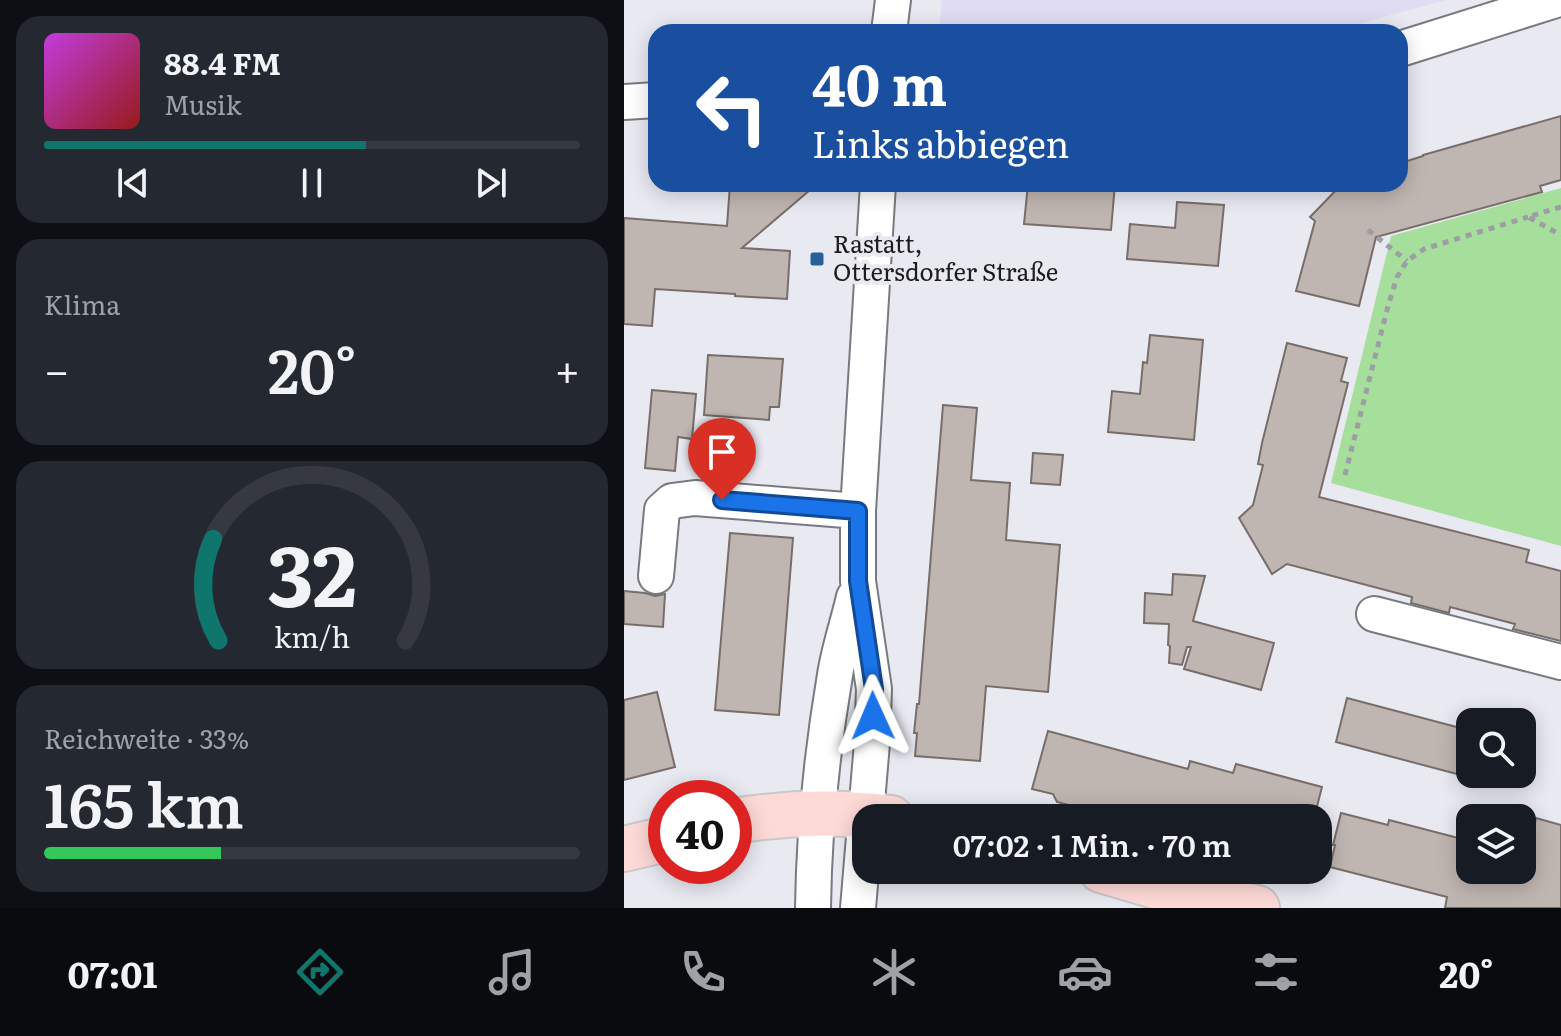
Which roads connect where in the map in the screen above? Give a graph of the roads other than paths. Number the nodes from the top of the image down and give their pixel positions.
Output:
1 (893, 0) edge
2 (1556, 0) edge
3 (890, 24) edge
4 (1408, 46) edge
5 (648, 100) edge
6 (624, 102) edge
7 (878, 192) edge
8 (858, 511) junction
9 (656, 576) dead end
10 (858, 581) junction
11 (1374, 614) dead end
12 (1561, 662) edge
13 (878, 804) edge
14 (816, 812) junction
15 (852, 814) edge
16 (752, 818) edge
17 (648, 843) edge
18 (624, 849) edge
19 (863, 884) edge
20 (1148, 884) edge
21 (813, 908) edge
22 (858, 908) edge
23 (1257, 908) edge

1 - 3 street
2 - 4 street
5 - 6 street
7 - 8 street
8 - 9 street
8 - 10 street
10 - 13 street
10 - 14 street
11 - 12 street
14 - 15 main road
14 - 16 main road
14 - 21 street
17 - 18 main road
19 - 22 street
20 - 23 main road

